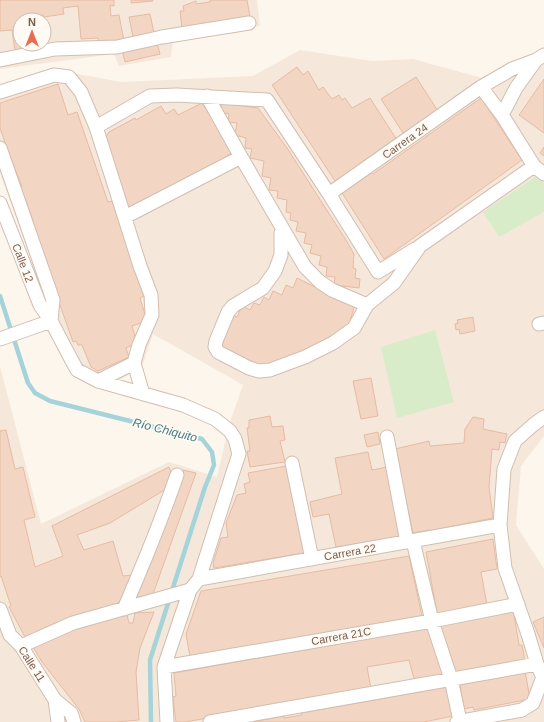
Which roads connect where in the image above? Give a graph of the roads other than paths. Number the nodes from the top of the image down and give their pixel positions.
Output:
1 (249, 23) dead end
2 (540, 58) edge
3 (0, 60) edge
4 (481, 88) junction
5 (0, 92) edge
6 (207, 96) junction
7 (502, 115) junction
8 (96, 127) junction
9 (0, 148) edge
10 (241, 157) junction
11 (539, 170) edge
12 (329, 194) junction
13 (0, 203) edge
14 (125, 217) junction
15 (283, 229) junction
16 (420, 246) junction
17 (367, 305) junction
18 (51, 321) junction
19 (0, 339) edge
20 (134, 363) junction
21 (98, 381) junction
22 (143, 394) junction
23 (544, 417) edge
24 (386, 437) dead end
25 (292, 463) dead end
26 (176, 475) dead end
27 (500, 524) junction
28 (410, 541) junction
29 (312, 559) junction
30 (199, 579) junction
31 (186, 591) junction
32 (518, 604) junction
33 (0, 609) edge
34 (124, 609) junction
35 (432, 621) junction
36 (5, 638) edge
37 (21, 646) junction
38 (537, 664) junction
39 (164, 667) junction
40 (543, 678) edge
41 (451, 679) junction
42 (55, 700) junction
43 (58, 722) edge
44 (74, 722) edge
45 (167, 722) edge
46 (210, 722) edge
47 (458, 722) edge

1 - 3 street
2 - 4 street, Carrera 24
2 - 7 street
4 - 7 street
4 - 12 street, Carrera 24
5 - 8 street
6 - 8 street
6 - 10 street
6 - 12 street
7 - 11 street
8 - 14 street
9 - 18 street
10 - 14 street
10 - 15 street
11 - 16 street
12 - 16 street
13 - 18 street, Calle 12
14 - 20 street
15 - 17 street
15 - 17 street
16 - 17 street
18 - 19 street
18 - 21 street, Calle 12
20 - 21 street
20 - 22 street
21 - 22 street, Calle 12
22 - 30 street, Calle 12
23 - 27 street
24 - 28 street
25 - 29 street
26 - 34 street
27 - 28 street, Carrera 22
27 - 32 street
28 - 29 street, Carrera 22
28 - 35 street
29 - 30 street, Carrera 22
30 - 31 street
31 - 34 street
31 - 39 street
32 - 35 street, Carrera 21C
32 - 38 street
33 - 36 street, Calle 11
34 - 37 street
35 - 39 street, Carrera 21C
35 - 41 street
36 - 37 street, Calle 11
37 - 42 street, Calle 11
38 - 40 street
38 - 41 street
39 - 45 street
40 - 47 street
41 - 46 street
41 - 47 street
42 - 43 street, Calle 11
42 - 44 street

